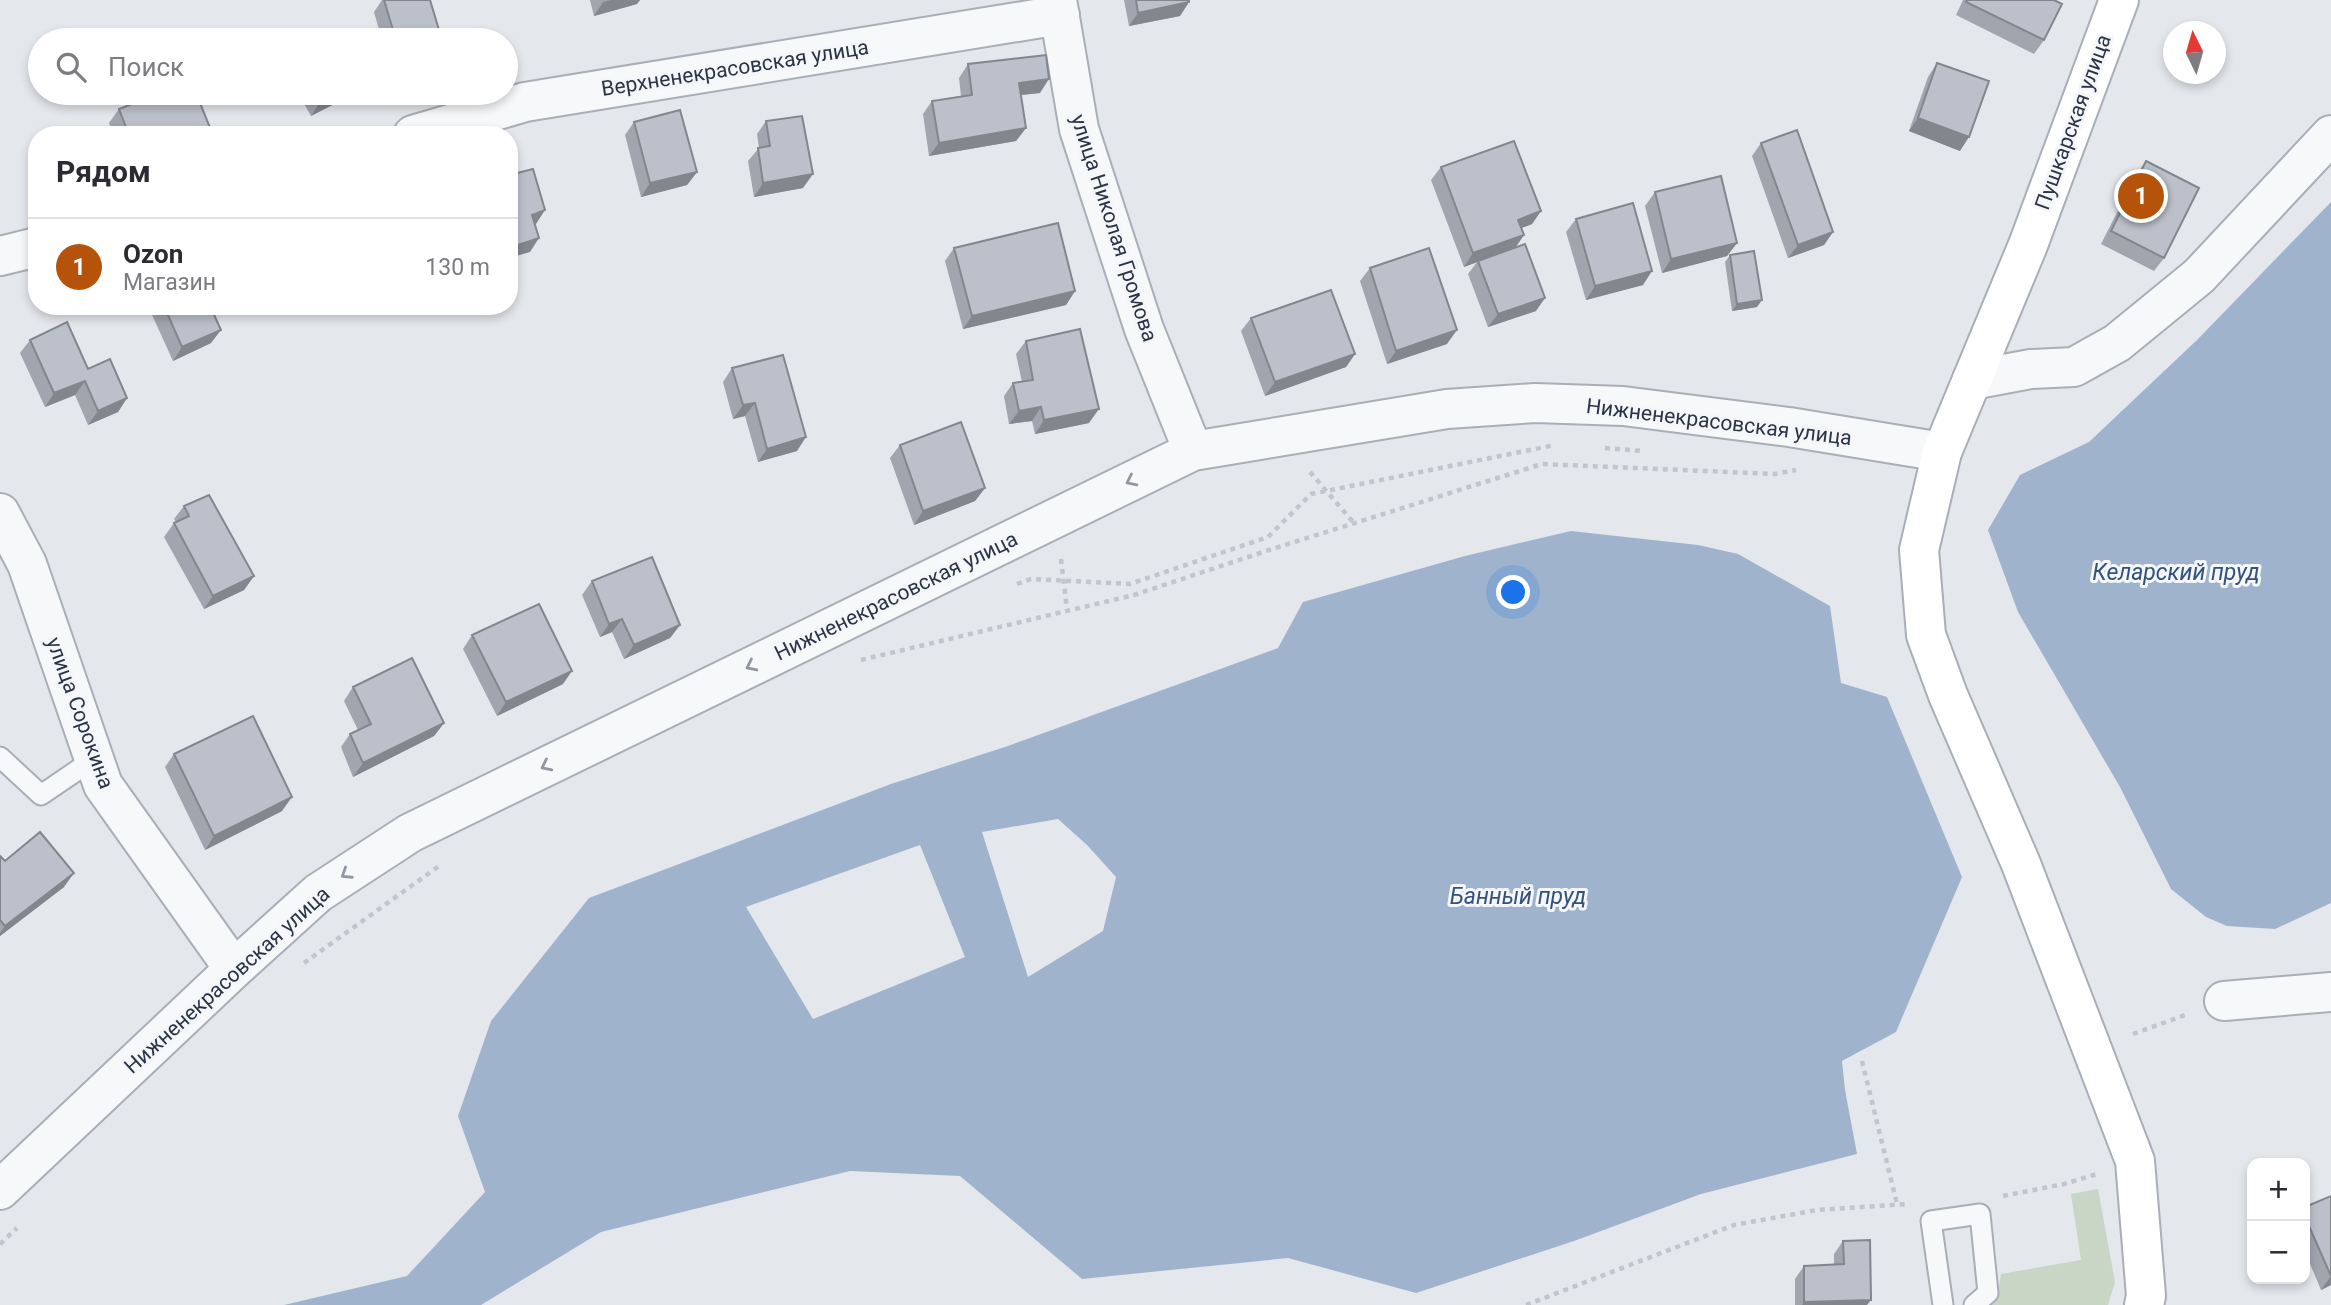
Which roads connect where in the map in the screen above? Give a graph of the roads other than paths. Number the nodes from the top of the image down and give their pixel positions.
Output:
1 (2119, 0) edge
2 (1058, 8) edge
3 (518, 104) edge
4 (515, 105) edge
5 (444, 126) edge
6 (2331, 135) edge
7 (28, 249) edge
8 (0, 256) edge
9 (1972, 380) junction
10 (1193, 451) junction
11 (1942, 452) junction
12 (0, 513) edge
13 (0, 757) edge
14 (94, 759) junction
15 (234, 969) junction
16 (2331, 992) edge
17 (2224, 1000) road end
18 (0, 1190) edge
19 (2146, 1302) edge
20 (1943, 1305) edge
21 (1974, 1305) edge

1 - 9 street, Пушкарская улица
2 - 3 street, Верхненекрасовская улица
2 - 10 street, улица Николая Громова
4 - 5 street, Верхненекрасовская улица
6 - 9 street
7 - 8 street
9 - 11 street, Пушкарская улица
10 - 11 street, Нижненекрасовская улица
10 -> 15 street, Нижненекрасовская улица
11 - 19 street, Пушкарская улица
12 - 14 street, улица Сорокина
13 - 14 lane
14 - 15 street, улица Сорокина
15 - 18 street, Нижненекрасовская улица
16 - 17 street
20 - 21 lane

